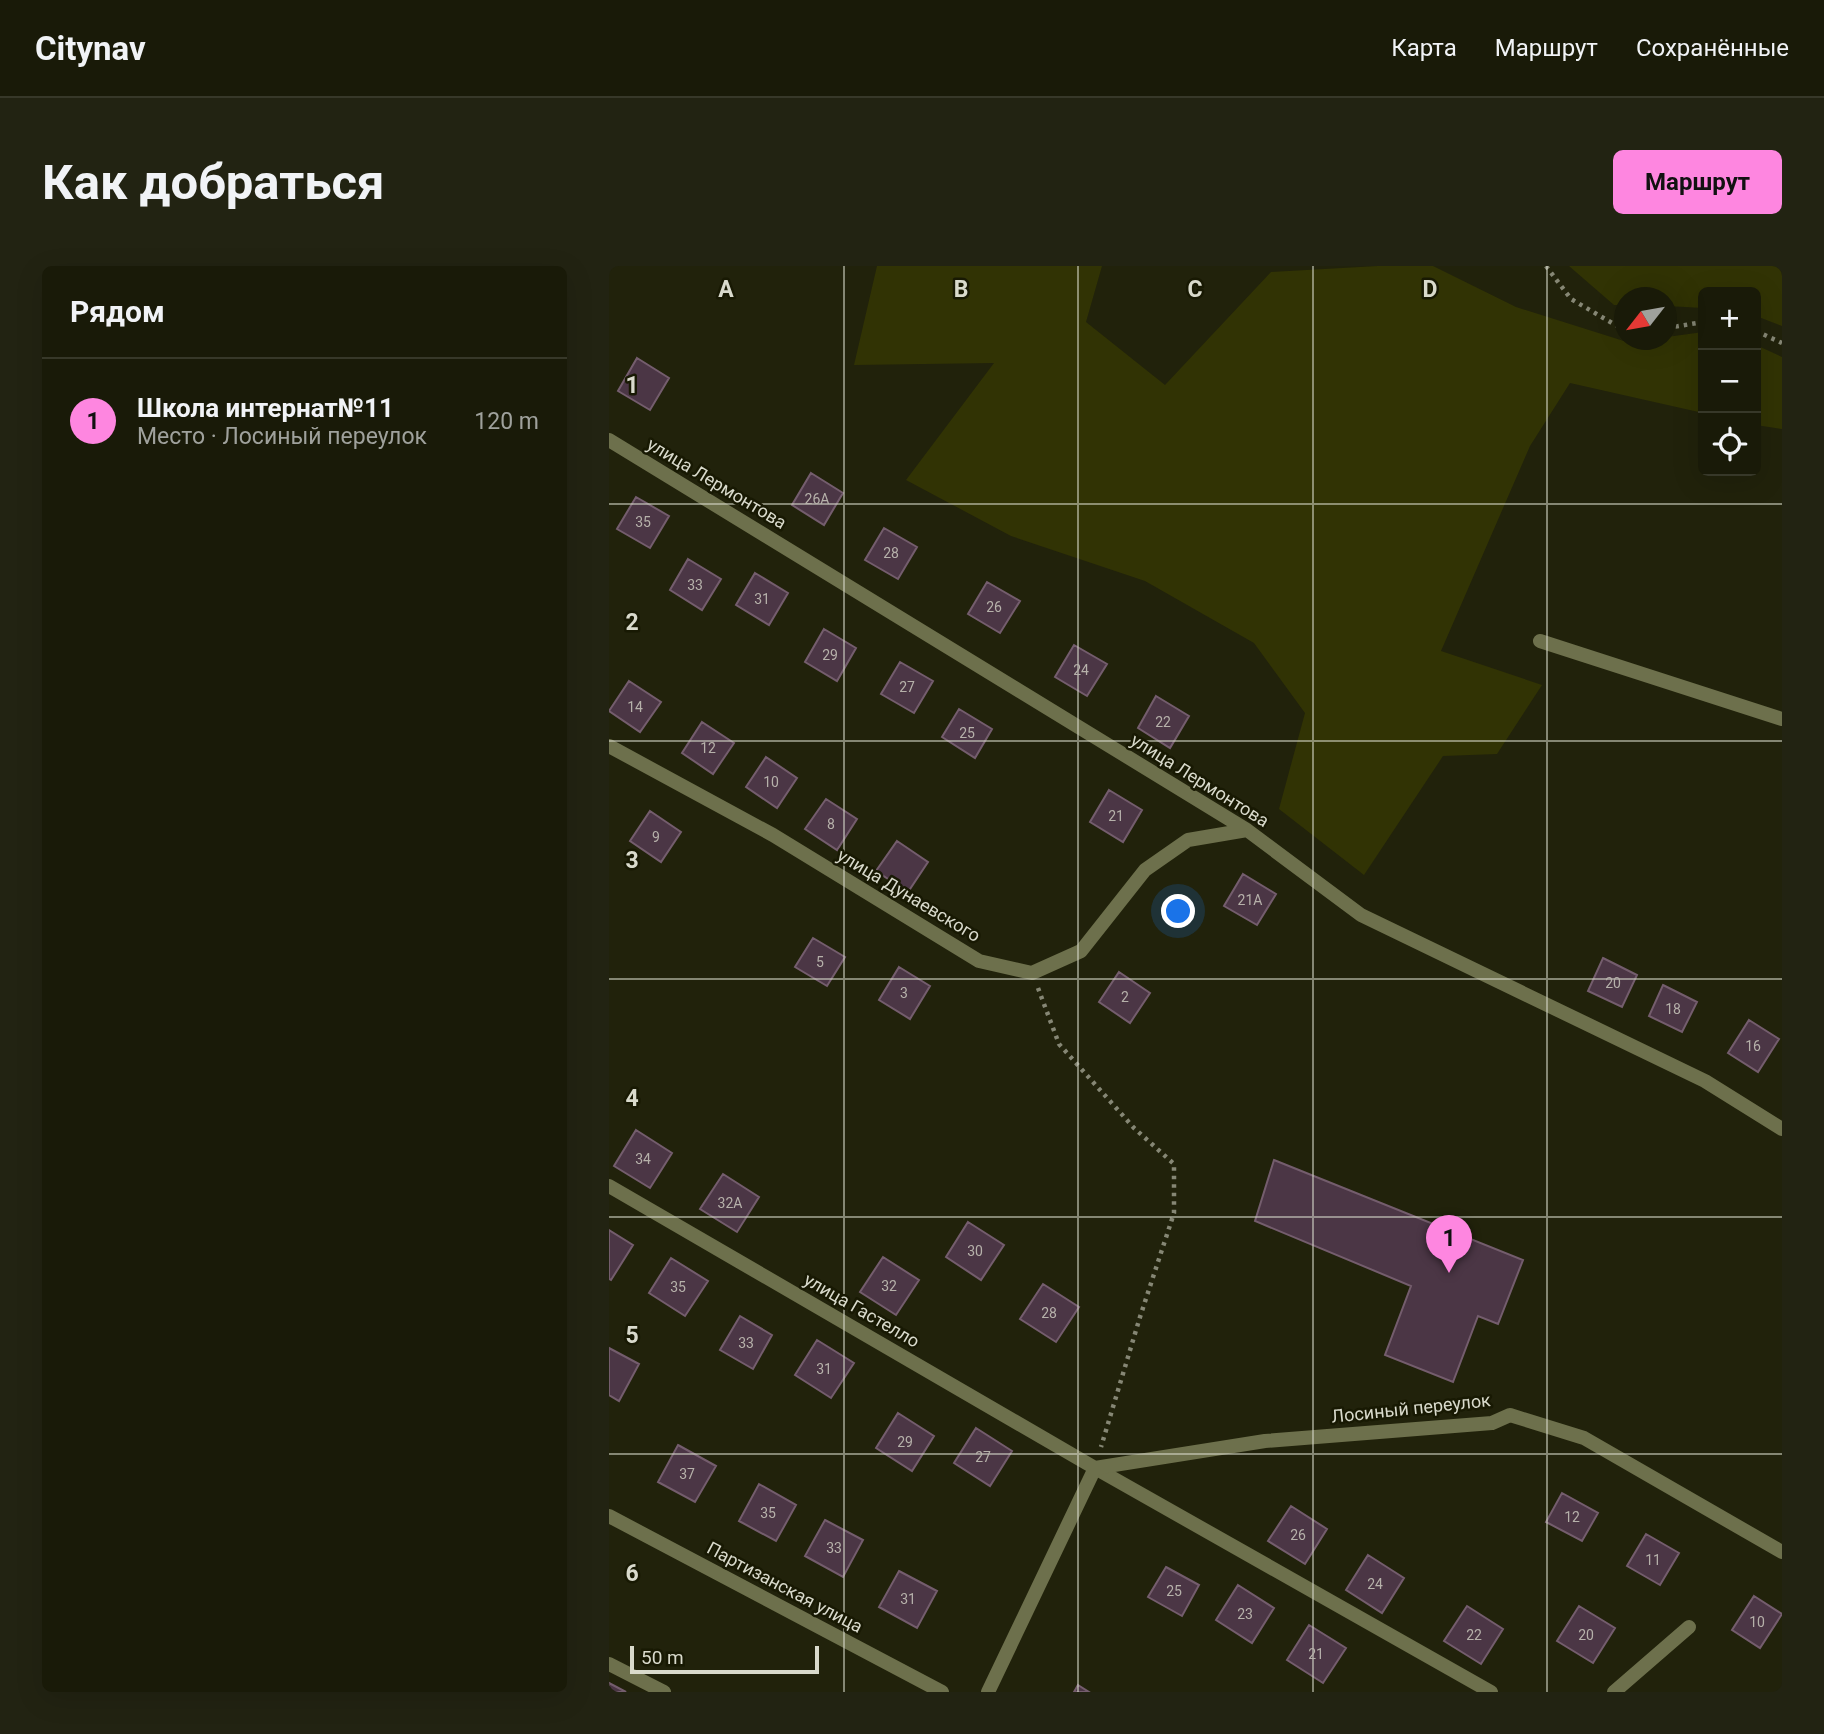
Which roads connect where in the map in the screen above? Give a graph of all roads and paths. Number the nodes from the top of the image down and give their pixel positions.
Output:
1 (1546, 266) edge
2 (1698, 323) edge
3 (1614, 324) edge
4 (1677, 326) edge
5 (1761, 333) edge
6 (1782, 343) edge
7 (609, 440) edge
8 (1540, 641) dead end
9 (1782, 719) edge
10 (609, 746) edge
11 (1247, 830) junction
12 (1033, 973) junction
13 (1782, 1129) edge
14 (609, 1186) edge
15 (1095, 1468) junction
16 (609, 1516) edge
17 (1782, 1552) edge
18 (1689, 1627) dead end
19 (609, 1664) edge
20 (664, 1692) edge
21 (942, 1692) edge
22 (988, 1692) edge
23 (1491, 1692) edge
24 (1614, 1692) edge

1 - 3 path
2 - 4 path
5 - 6 path
7 - 11 street, улица Лермонтова
8 - 9 street
10 - 12 street, улица Дунаевского
11 - 12 street
11 - 13 street, улица Лермонтова
12 - 15 path
14 - 15 street, улица Гастелло
15 - 17 street, Лосиный переулок
15 - 22 street
15 - 23 street, улица Гастелло
16 - 21 street, Партизанская улица
18 - 24 street
19 - 20 street

